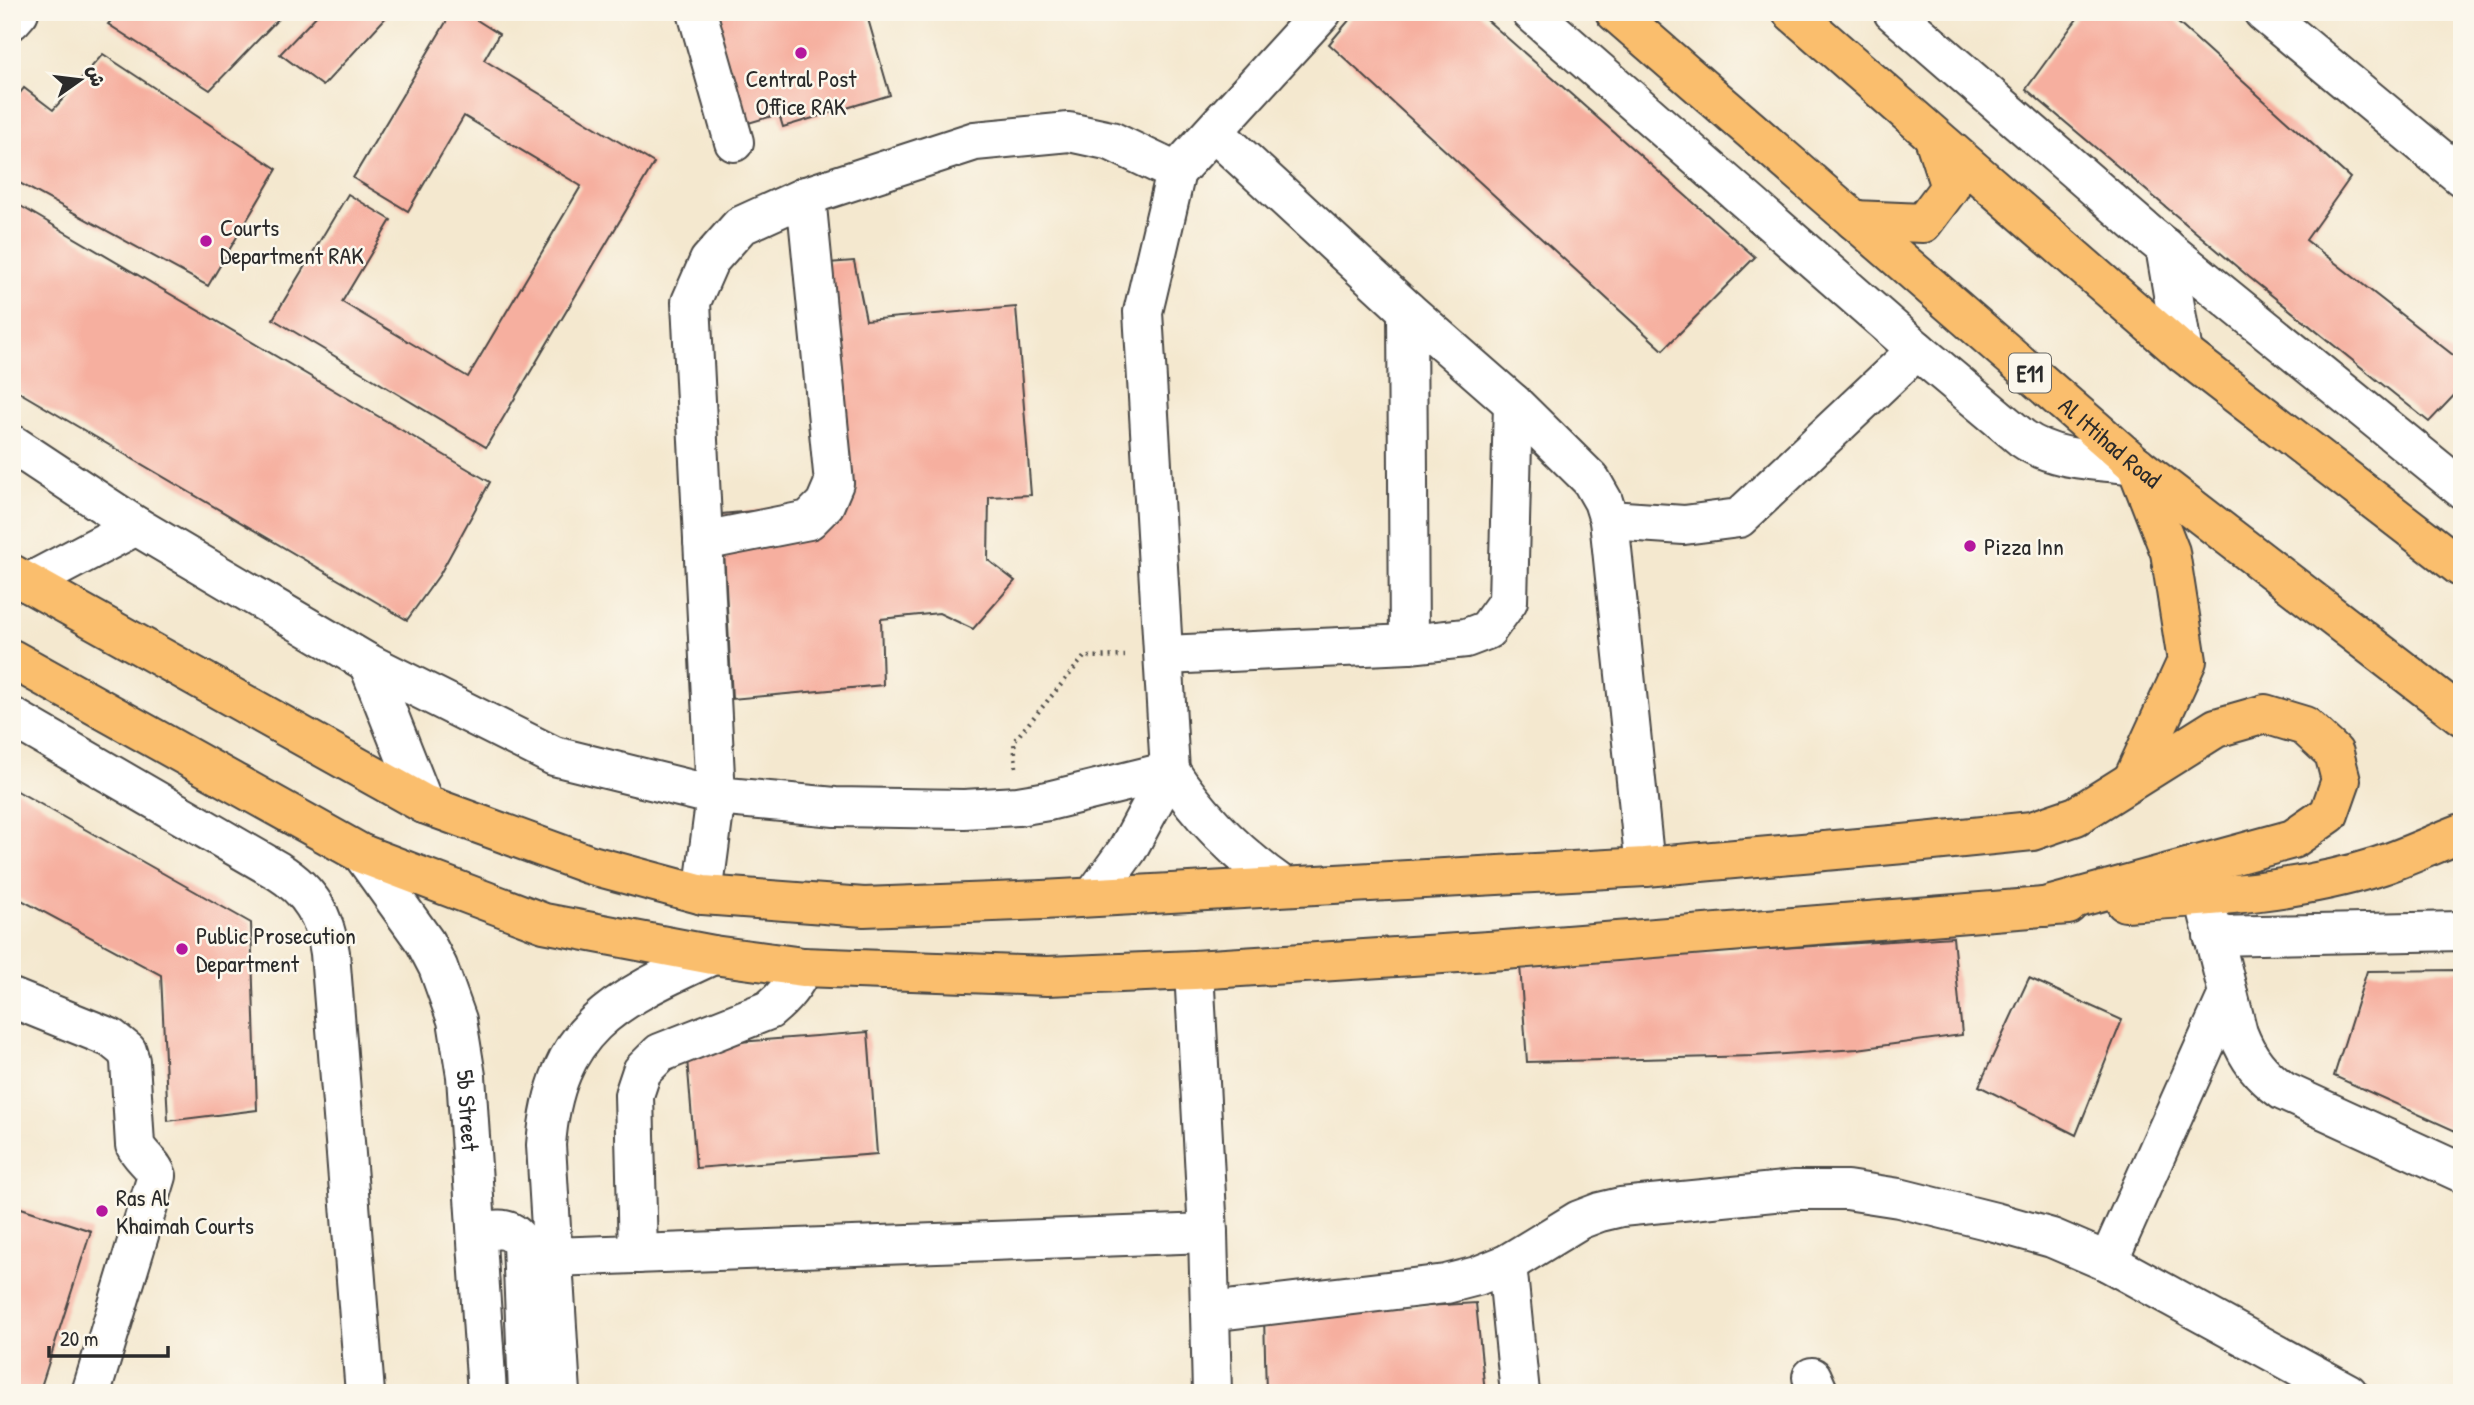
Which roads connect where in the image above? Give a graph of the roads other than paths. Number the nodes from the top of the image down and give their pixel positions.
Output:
1 (19, 12) edge
2 (697, 12) edge
3 (1322, 12) edge
4 (1531, 12) edge
5 (1615, 12) edge
6 (1792, 12) edge
7 (1893, 12) edge
8 (2272, 15) edge
9 (12, 20) edge
10 (1214, 132) junction
11 (1933, 135) junction
12 (734, 142) dead end
13 (1177, 172) junction
14 (2462, 177) edge
15 (806, 196) junction
16 (1854, 220) junction
17 (2165, 247) junction
18 (1407, 310) junction
19 (1917, 350) junction
20 (2183, 353) junction
21 (1513, 403) junction
22 (12, 444) edge
23 (2136, 465) junction
24 (2462, 489) edge
25 (1609, 520) junction
26 (136, 526) junction
27 (704, 541) junction
28 (2462, 568) edge
29 (20, 578) edge
30 (1409, 644) junction
31 (1165, 655) junction
32 (12, 659) edge
33 (368, 663) junction
34 (2462, 716) edge
35 (12, 718) edge
36 (1170, 771) junction
37 (2133, 779) junction
38 (716, 796) junction
39 (424, 804) junction
40 (2462, 833) edge
41 (362, 854) junction
42 (1644, 867) junction
43 (2200, 881) junction
44 (1283, 886) junction
45 (703, 895) junction
46 (1093, 897) junction
47 (2462, 931) edge
48 (2213, 936) junction
49 (713, 955) junction
50 (803, 967) junction
51 (1194, 970) junction
52 (2228, 994) junction
53 (12, 998) edge
54 (2462, 1173) edge
55 (478, 1232) junction
56 (1208, 1233) junction
57 (638, 1254) junction
58 (553, 1257) junction
59 (2108, 1262) junction
60 (1507, 1264) junction
61 (1210, 1312) junction
62 (91, 1393) edge
63 (365, 1393) edge
64 (487, 1393) edge
65 (528, 1393) edge
66 (561, 1393) edge
67 (1212, 1393) edge
68 (1520, 1393) edge
69 (2348, 1393) edge

1 - 9 street
2 - 12 street
3 - 10 street
4 - 19 street
5 - 16 main road, Al Ittihad Road / E11
6 - 11 main road
7 - 17 street
8 - 14 street
10 - 13 street
10 - 18 street
11 - 16 main road
11 - 20 main road
13 - 15 street
13 - 31 street
15 - 27 street
15 - 27 street
16 - 23 main road, Al Ittihad Road / E11
17 - 20 street
17 - 24 street
18 - 21 street
18 - 30 street
19 - 23 street
19 - 25 street
20 - 28 main road
21 - 25 street
21 - 30 street
22 - 26 street
23 - 34 main road, Al Ittihad Road / E11
23 - 37 main road
25 - 42 street
26 - 29 street
26 - 33 street
27 - 38 street
29 - 39 main road
30 - 31 street
31 - 36 street
32 - 41 main road
33 - 38 street
33 - 39 street
35 - 63 street
36 - 38 street
36 - 44 street
36 - 46 street
37 - 42 main road
37 - 43 main road
38 - 45 street
39 - 45 main road
40 - 43 main road
41 - 49 main road
41 - 55 street, 5b Street
42 - 44 main road
43 - 48 street
43 - 51 main road
44 - 46 main road
45 - 46 main road
47 - 48 street
48 - 52 street
49 - 50 main road
49 - 58 street
50 - 51 main road
50 - 57 street
51 - 56 street
52 - 54 street
52 - 59 street
53 - 62 street
55 - 64 street, 5b Street
55 - 65 street
56 - 57 street
56 - 61 street
57 - 58 street
58 - 66 street
59 - 60 street
59 - 69 street
60 - 61 street
60 - 68 street
61 - 67 street

